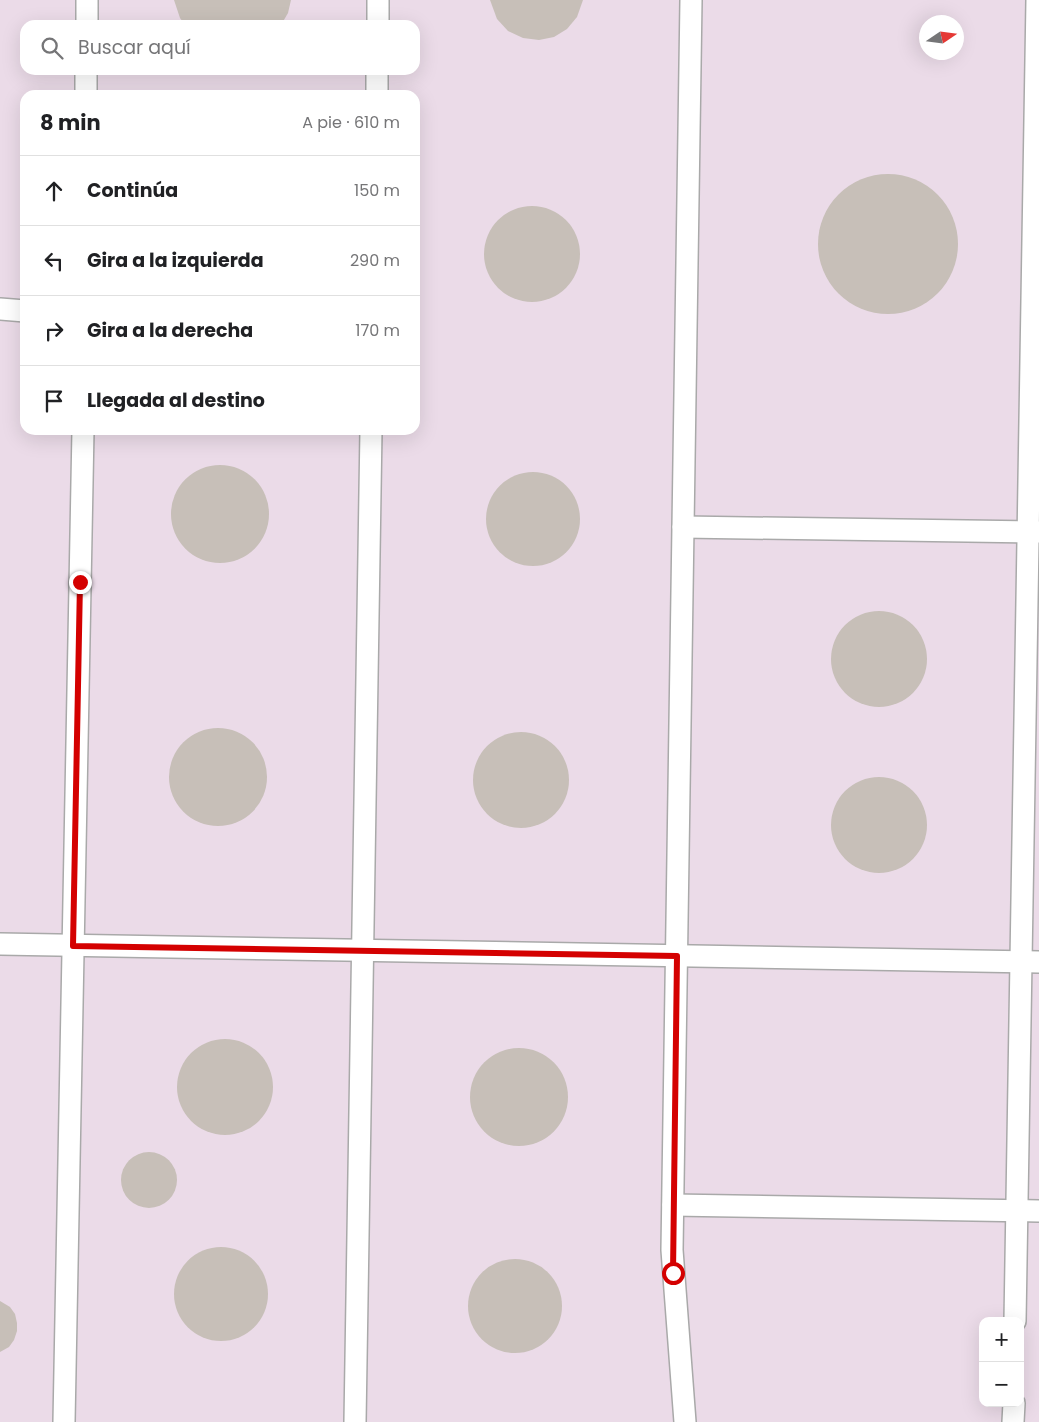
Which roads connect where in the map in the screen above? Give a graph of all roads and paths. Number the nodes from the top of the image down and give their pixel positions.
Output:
1 (87, 0) edge
2 (378, 0) edge
3 (691, 0) edge
4 (1037, 0) edge
5 (87, 20) edge
6 (378, 20) edge
7 (86, 75) edge
8 (377, 75) edge
9 (86, 90) edge
10 (376, 90) edge
11 (1036, 243) edge
12 (0, 309) edge
13 (20, 310) edge
14 (82, 435) edge
15 (371, 435) edge
16 (683, 527) junction
17 (1034, 532) edge
18 (0, 944) edge
19 (73, 946) junction
20 (363, 950) junction
21 (677, 956) junction
22 (1030, 962) edge
23 (673, 1205) junction
24 (1017, 1211) junction
25 (1039, 1212) edge
26 (1015, 1317) edge
27 (1014, 1407) edge
28 (64, 1422) edge
29 (355, 1422) edge
30 (685, 1422) edge
31 (1013, 1422) edge

1 - 5 lane
2 - 6 lane
3 - 16 lane
4 - 11 lane
7 - 9 lane
8 - 10 lane
11 - 17 lane
12 - 13 lane
14 - 19 lane
15 - 20 lane
16 - 17 lane
16 - 21 lane
17 - 22 lane
18 - 19 lane
19 - 20 lane
19 - 28 lane
20 - 21 lane
20 - 29 lane
21 - 22 lane
21 - 23 lane
22 - 24 lane
23 - 24 lane
23 - 30 lane
24 - 25 lane
24 - 26 lane
27 - 31 lane

